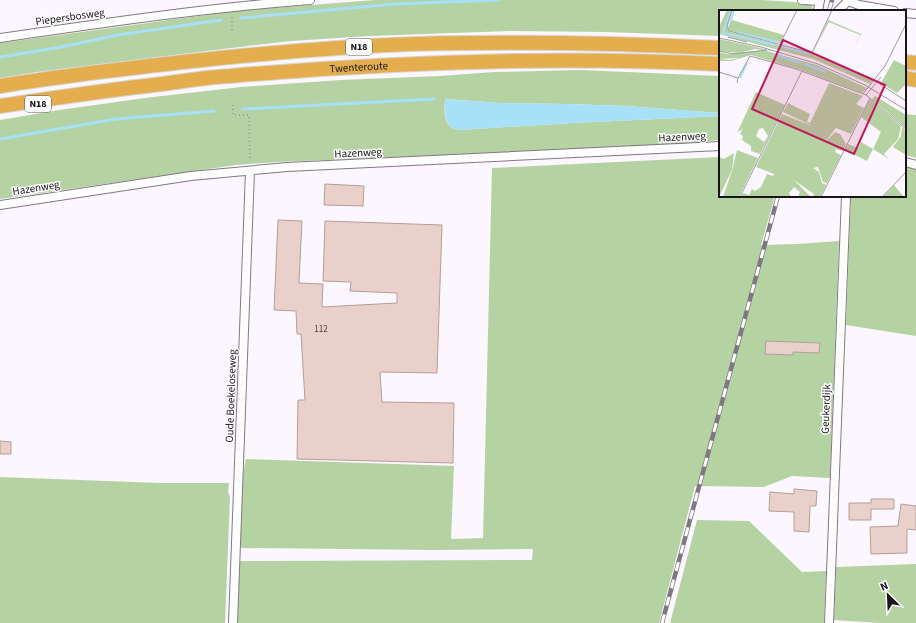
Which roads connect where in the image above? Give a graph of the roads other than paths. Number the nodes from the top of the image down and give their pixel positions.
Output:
1 (310, 0) edge
2 (802, 0) edge
3 (848, 0) edge
4 (820, 1) edge
5 (258, 2) edge
6 (839, 10) edge
7 (888, 10) edge
8 (906, 13) edge
9 (916, 14) edge
10 (0, 38) edge
11 (719, 48) edge
12 (906, 62) edge
13 (916, 63) edge
14 (719, 64) edge
15 (906, 78) edge
16 (916, 80) edge
17 (0, 86) edge
18 (77, 94) junction
19 (0, 106) edge
20 (0, 114) edge
21 (719, 146) edge
22 (906, 162) edge
23 (916, 166) edge
24 (250, 170) junction
25 (846, 197) edge
26 (0, 205) edge
27 (233, 623) edge
28 (829, 623) edge

1 - 5 street, Piepersbosweg
2 - 4 street
3 - 6 street
3 - 7 street
5 - 10 street, Piepersbosweg
8 - 9 street
11 - 17 highway, Twenteroute / N18
12 - 13 highway
14 - 18 highway, Twenteroute / N18
15 - 16 highway
18 - 19 highway, Twenteroute / N18
18 - 20 highway, N18
21 - 24 street, Hazenweg
22 - 23 street
24 - 26 street, Hazenweg
24 - 27 street, Oude Boekeloseweg
25 - 28 street, Geukerdijk

